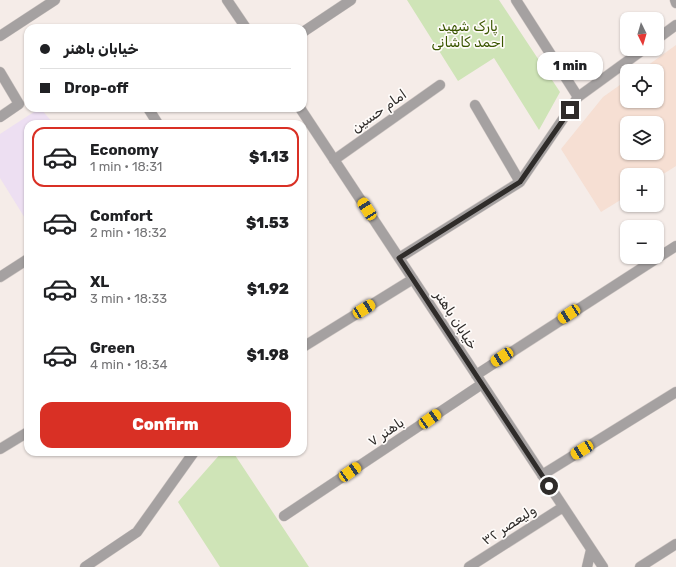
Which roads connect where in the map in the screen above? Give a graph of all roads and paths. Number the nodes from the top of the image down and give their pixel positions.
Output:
1 (55, 0) edge
2 (227, 0) edge
3 (351, 0) edge
4 (516, 0) edge
5 (675, 0) edge
6 (676, 3) edge
7 (243, 24) edge
8 (676, 25) edge
9 (307, 29) edge
10 (664, 34) edge
11 (0, 36) edge
12 (634, 56) edge
13 (0, 72) edge
14 (440, 85) dead end
15 (578, 97) junction
16 (474, 105) dead end
17 (303, 112) edge
18 (0, 116) edge
19 (334, 160) junction
20 (520, 182) junction
21 (676, 246) edge
22 (399, 258) junction
23 (24, 261) edge
24 (0, 277) edge
25 (413, 279) junction
26 (307, 344) edge
27 (476, 375) junction
28 (482, 384) junction
29 (676, 392) edge
30 (24, 434) edge
31 (0, 449) edge
32 (191, 456) edge
33 (542, 475) junction
34 (563, 507) junction
35 (284, 516) dead end
36 (676, 544) edge
37 (591, 550) junction
38 (84, 567) edge
39 (469, 567) edge
40 (587, 567) edge
41 (603, 567) edge
42 (640, 567) edge

1 - 11 street
2 - 7 street
3 - 9 street
4 - 15 street
5 - 6 street
8 - 10 street
12 - 15 street
13 - 18 street
14 - 19 street, امام حسین
15 - 20 street
16 - 20 street
17 - 19 street, خیابان باهنر
19 - 22 street, خیابان باهنر
20 - 22 street
21 - 27 street
22 - 25 street, خیابان باهنر
23 - 24 street
25 - 26 street
25 - 27 street, خیابان باهنر
27 - 28 street, خیابان باهنر
28 - 33 street, خیابان باهنر
28 - 35 street, باهنر ۷
29 - 33 street
30 - 31 street
32 - 38 street
33 - 34 street, خیابان باهنر
34 - 37 street, خیابان باهنر
34 - 39 street, ولیعصر ۳۲
36 - 42 street
37 - 40 street
37 - 41 street, خیابان باهنر

